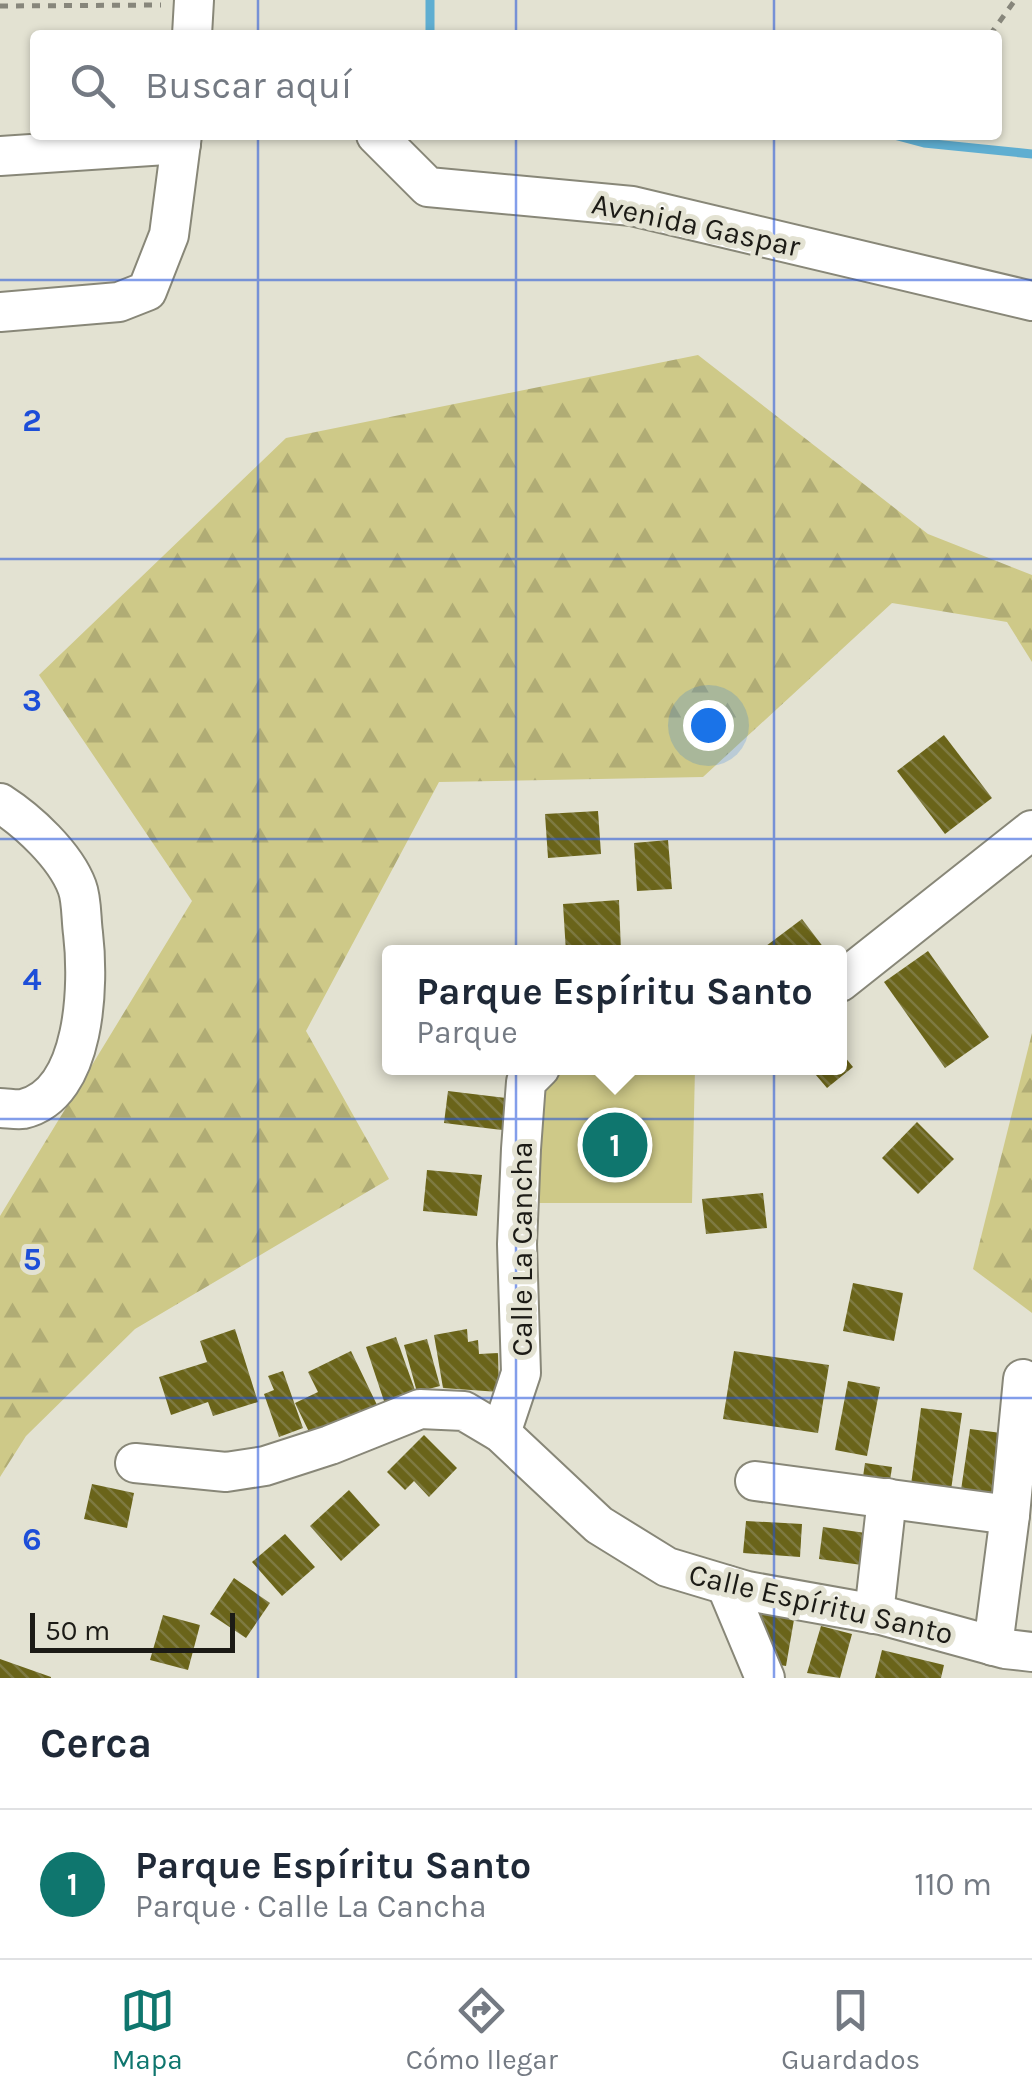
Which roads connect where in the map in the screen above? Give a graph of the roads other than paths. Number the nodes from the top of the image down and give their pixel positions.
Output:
1 (182, 140) edge
2 (381, 140) edge
3 (0, 156) edge
4 (1032, 300) edge
5 (0, 312) edge
6 (0, 803) edge
7 (1032, 830) edge
8 (847, 976) edge
9 (533, 1075) edge
10 (0, 1108) edge
11 (1023, 1379) dead end
12 (501, 1433) junction
13 (135, 1464) dead end
14 (755, 1481) dead end
15 (887, 1498) junction
16 (1010, 1515) junction
17 (726, 1584) junction
18 (874, 1614) junction
19 (993, 1646) junction
20 (1032, 1652) edge
21 (764, 1678) edge

1 - 3 street
1 - 5 street
2 - 4 street, Avenida Gaspar
6 - 10 street
7 - 8 street
9 - 12 street, Calle La Cancha
11 - 16 street
12 - 13 street, Calle Espíritu Santo
12 - 17 street, Calle Espíritu Santo
14 - 15 street
15 - 16 street
15 - 18 street
16 - 19 street
17 - 18 street, Calle Espíritu Santo
17 - 21 street
18 - 19 street, Calle Espíritu Santo
19 - 20 street, Calle Espíritu Santo

